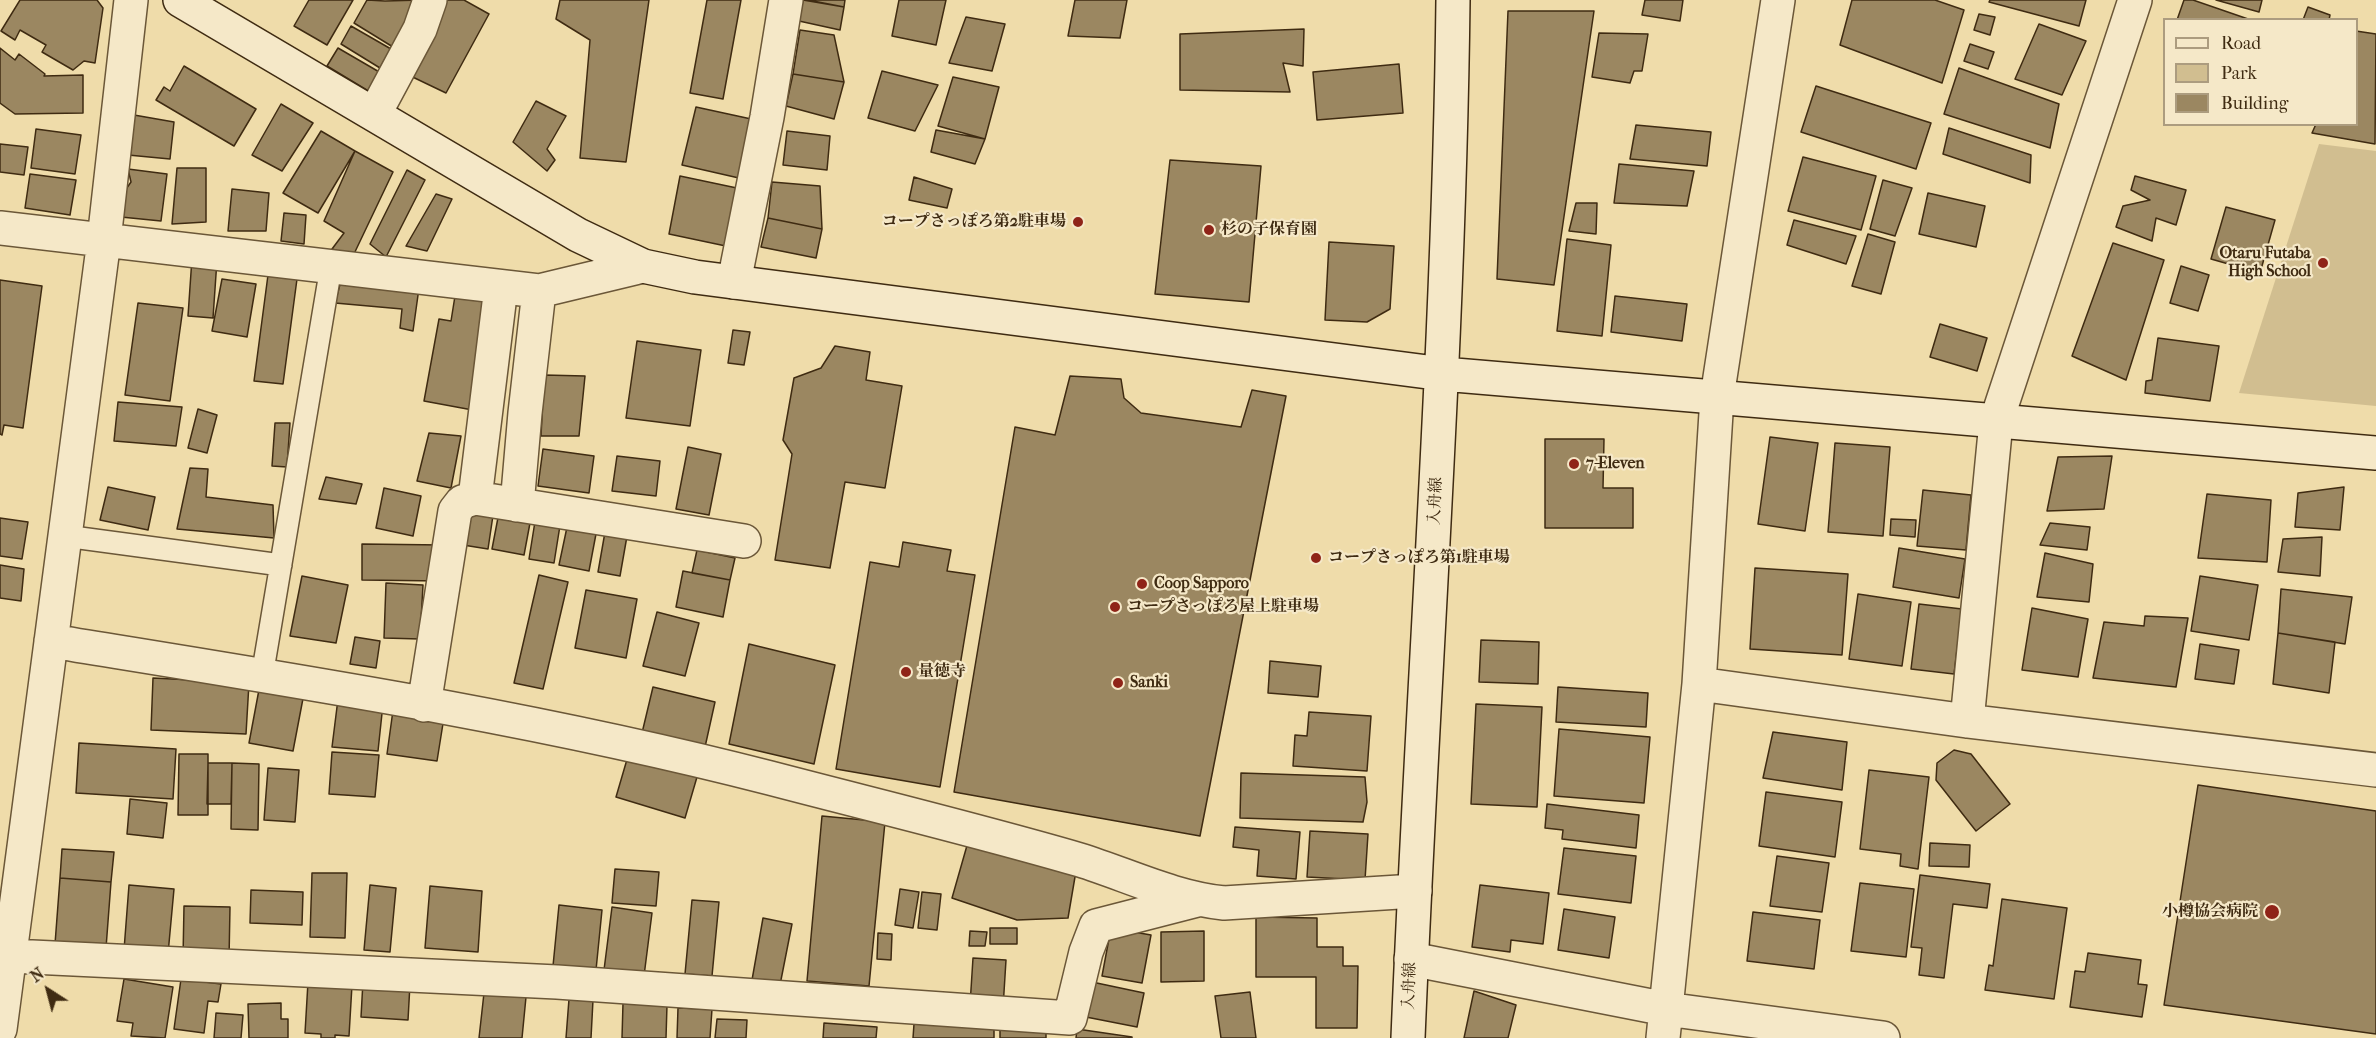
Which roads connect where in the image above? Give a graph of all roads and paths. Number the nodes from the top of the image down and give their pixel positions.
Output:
1 (131, 0) edge
2 (180, 0) edge
3 (430, 0) edge
4 (786, 0) edge
5 (1453, 0) edge
6 (1779, 0) edge
7 (2135, 0) edge
8 (375, 113) junction
9 (1, 224) edge
10 (104, 240) junction
11 (643, 266) junction
12 (331, 267) junction
13 (734, 282) junction
14 (501, 286) junction
15 (539, 291) junction
16 (1443, 374) junction
17 (1716, 397) junction
18 (1996, 422) junction
19 (2376, 453) edge
20 (475, 498) junction
21 (517, 505) junction
22 (65, 536) junction
23 (744, 541) dead end
24 (281, 565) junction
25 (51, 641) junction
26 (262, 676) junction
27 (1699, 684) junction
28 (424, 705) junction
29 (1967, 721) junction
30 (2376, 770) edge
31 (1415, 891) junction
32 (1197, 900) junction
33 (11, 956) junction
34 (1411, 959) junction
35 (1664, 1023) edge
36 (1070, 1028) edge
37 (0, 1029) edge
38 (1408, 1038) edge
39 (1883, 1038) edge

1 - 10 street
2 - 8 street
3 - 8 street
4 - 13 street
5 - 16 street, 入舟線
6 - 17 street
7 - 18 street
8 - 11 street
9 - 10 street
10 - 12 street
10 - 22 street
11 - 13 street
11 - 15 street
12 - 14 street
12 - 24 lane
13 - 16 street
14 - 15 street
14 - 20 street
15 - 21 street
16 - 17 street
16 - 31 street, 入舟線
17 - 18 street
17 - 27 street
18 - 19 street
18 - 29 street
20 - 21 street
20 - 28 street
21 - 23 street
22 - 24 lane
22 - 25 street
24 - 26 lane
25 - 26 street
25 - 33 street
26 - 28 street
27 - 29 street
27 - 35 street
28 - 32 street
29 - 30 street
31 - 32 street
31 - 34 street, 入舟線
32 - 36 street
33 - 36 street
33 - 37 street
34 - 35 street
34 - 38 street, 入舟線
35 - 39 street

